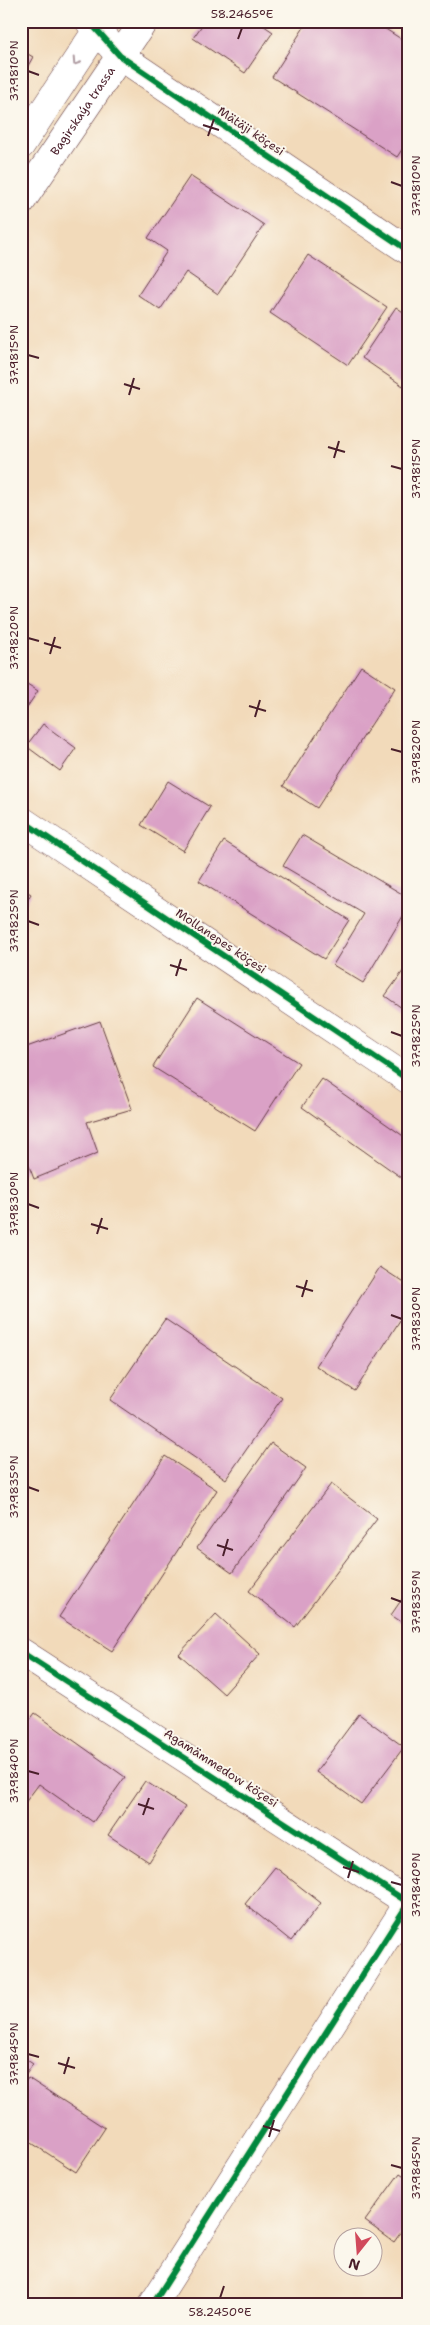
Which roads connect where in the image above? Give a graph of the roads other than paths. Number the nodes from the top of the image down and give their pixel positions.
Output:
1 (144, 21) edge
2 (96, 24) edge
3 (120, 56) junction
4 (21, 145) edge
5 (21, 202) edge
6 (409, 250) edge
7 (21, 820) edge
8 (409, 1080) edge
9 (21, 1652) edge
10 (408, 1902) edge
11 (153, 2304) edge

1 - 3 street, Bagirskaýa trassa
2 - 3 street, Mätäji köçesi
2 -> 4 street
3 - 5 street, Bagirskaýa trassa
3 - 6 street, Mätäji köçesi
7 - 8 street, Mollanepes köçesi
9 - 10 street, Agamämmedow köçesi
10 - 11 street

